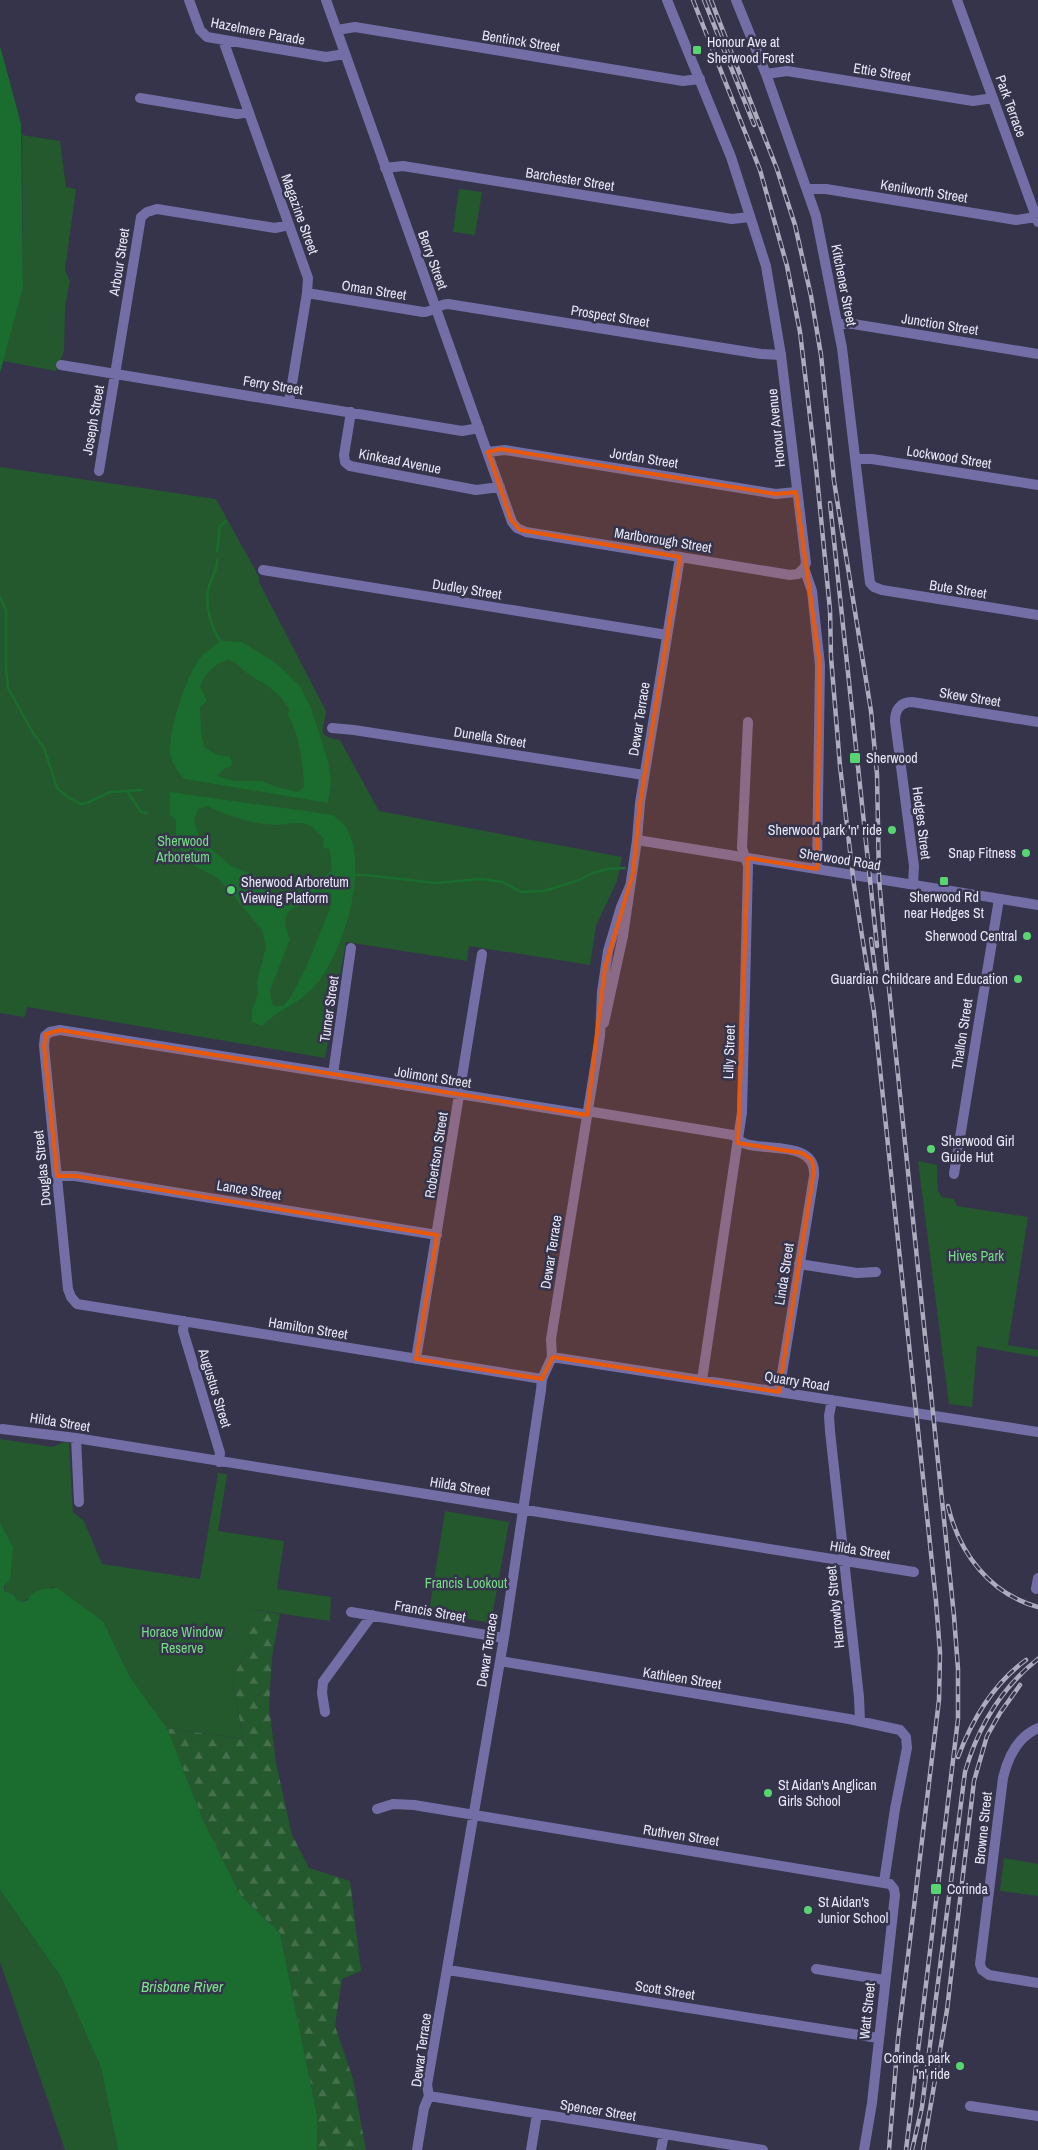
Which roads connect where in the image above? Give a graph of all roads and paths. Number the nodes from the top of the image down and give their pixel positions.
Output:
1 (189, 0) edge
2 (326, 0) edge
3 (667, 0) edge
4 (736, 0) edge
5 (957, 0) edge
6 (337, 30) junction
7 (223, 40) junction
8 (345, 54) junction
9 (766, 74) junction
10 (700, 79) junction
11 (140, 98) dead end
12 (993, 98) junction
13 (249, 112) junction
14 (385, 168) junction
15 (808, 189) junction
16 (750, 217) junction
17 (1037, 219) edge
18 (289, 225) junction
19 (307, 293) junction
20 (436, 308) junction
21 (838, 324) junction
22 (1038, 354) edge
23 (781, 355) junction
24 (61, 364) dead end
25 (115, 374) junction
26 (289, 402) junction
27 (351, 412) junction
28 (479, 428) junction
29 (488, 452) junction
30 (856, 459) junction
31 (99, 471) dead end
32 (1038, 485) edge
33 (500, 488) junction
34 (796, 492) junction
35 (517, 528) joint
36 (680, 557) junction
37 (804, 568) junction
38 (263, 570) dead end
39 (874, 588) joint
40 (1038, 615) edge
41 (667, 635) junction
42 (899, 706) joint
43 (748, 722) dead end
44 (1038, 722) edge
45 (332, 728) dead end
46 (644, 775) junction
47 (637, 840) junction
48 (745, 857) junction
49 (817, 869) junction
50 (913, 884) junction
51 (998, 898) junction
52 (1038, 905) edge
53 (352, 948) dead end
54 (482, 954) dead end
55 (46, 1034) joint
56 (333, 1074) junction
57 (460, 1095) junction
58 (588, 1113) junction
59 (739, 1140) junction
60 (812, 1160) joint
61 (954, 1174) dead end
62 (57, 1176) junction
63 (437, 1235) junction
64 (799, 1264) junction
65 (876, 1272) dead end
66 (72, 1299) joint
67 (184, 1321) junction
68 (552, 1357) junction
69 (416, 1359) junction
70 (542, 1379) junction
71 (702, 1380) junction
72 (779, 1392) junction
73 (832, 1400) junction
74 (2, 1429) dead end
75 (1038, 1432) edge
76 (76, 1438) junction
77 (219, 1462) junction
78 (79, 1502) dead end
79 (523, 1510) junction
80 (844, 1561) junction
81 (914, 1572) dead end
82 (351, 1612) dead end
83 (372, 1615) junction
84 (504, 1638) junction
85 (500, 1661) junction
86 (325, 1712) dead end
87 (860, 1721) junction
88 (1037, 1728) edge
89 (377, 1809) dead end
90 (474, 1815) junction
91 (884, 1882) junction
92 (816, 1969) dead end
93 (448, 1970) junction
94 (884, 1980) junction
95 (1038, 1983) edge
96 (878, 2038) junction
97 (429, 2096) junction
98 (970, 2106) dead end
99 (537, 2114) junction
100 (1038, 2116) edge
101 (664, 2134) junction
102 (417, 2150) edge
103 (531, 2150) edge
104 (661, 2150) edge
105 (763, 2150) edge
106 (864, 2150) edge

1 - 7 street, Hazelmere Parade
2 - 6 street, Berry Street
3 - 10 street, Honour Avenue
4 - 9 street, Kitchener Street
5 - 12 street, Park Terrace
6 - 8 street, Berry Street
6 - 10 street, Bentinck Street
7 - 8 street, Hazelmere Parade
7 - 13 street, Magazine Street
8 - 14 street, Berry Street
9 - 12 street, Ettie Street
9 - 15 street, Kitchener Street
10 - 16 street, Honour Avenue
11 - 13 street
12 - 17 street, Park Terrace
13 - 18 street, Magazine Street
14 - 16 street, Barchester Street
14 - 20 street, Berry Street
15 - 17 street, Kenilworth Street
15 - 21 street, Kitchener Street
16 - 23 street, Honour Avenue
18 - 19 street, Magazine Street
18 - 25 street, Arbour Street
19 - 20 street, Oman Street
19 - 26 street, Magazine Street
20 - 23 street, Prospect Street
20 - 28 street, Berry Street
21 - 22 street, Junction Street
21 - 30 street, Kitchener Street
23 - 34 street, Honour Avenue
24 - 25 street, Ferry Street
25 - 26 street, Ferry Street
25 - 31 street, Joseph Street
26 - 27 street, Ferry Street
27 - 28 street, Ferry Street
27 - 33 street, Kinkead Avenue
28 - 29 street, Berry Street
29 - 33 street, Berry Street
29 - 34 street, Jordan Street
30 - 32 street, Lockwood Street
30 - 39 street, Kitchener Street
33 - 35 street, Berry Street
34 - 37 street, Honour Avenue
35 - 36 street, Marlborough Street
36 - 37 street, Marlborough Street
36 - 41 street, Dewar Terrace
37 - 49 street, Honour Avenue
38 - 41 street, Dudley Street
39 - 40 street, Bute Street
41 - 46 street, Dewar Terrace
42 - 44 street, Skew Street
42 - 50 street, Hedges Street
43 - 48 street, Lilly Street
45 - 46 street, Dunella Street
46 - 47 street, Dewar Terrace
47 - 48 street, Sherwood Road
47 - 58 street, Dewar Terrace
48 - 49 street, Sherwood Road
48 - 59 street, Lilly Street
49 - 50 street, Sherwood Road
50 - 51 street, Sherwood Road
51 - 52 street, Sherwood Road
51 - 61 street, Thallon Street
53 - 56 street, Turner Street
54 - 57 street, Robertson Street
55 - 56 street, Jolimont Street
55 - 62 street, Douglas Street
56 - 57 street, Jolimont Street
57 - 58 street, Jolimont Street
57 - 63 street, Robertson Street
58 - 59 street, Jolimont Street
58 - 68 street, Dewar Terrace
59 - 60 street, Jolimont Street
59 - 71 street, Lilly Street
60 - 64 street, Linda Street
62 - 63 street, Lance Street
62 - 66 street, Douglas Street
63 - 69 street, Robertson Street
64 - 65 street
64 - 72 street, Linda Street
66 - 67 street, Hamilton Street
67 - 69 street, Hamilton Street
67 - 77 street, Augustus Street
68 - 70 street, Dewar Terrace
68 - 71 street, Quarry Road
69 - 70 street, Hamilton Street
70 - 79 street, Dewar Terrace
71 - 72 street, Quarry Road
72 - 73 street, Quarry Road
73 - 75 street, Quarry Road
73 - 80 street, Harrowby Street
74 - 76 street, Hilda Street
76 - 77 street, Hilda Street
76 - 78 street
77 - 79 street, Hilda Street
79 - 80 street, Hilda Street
79 - 84 street, Dewar Terrace
80 - 81 street, Hilda Street
80 - 87 street, Harrowby Street
82 - 83 street, Francis Street
83 - 84 street, Francis Street
83 - 86 street
84 - 85 street, Dewar Terrace
85 - 87 street, Kathleen Street
85 - 90 street, Dewar Terrace
87 - 91 street, Kathleen Street
88 - 95 street, Browne Street
89 - 90 street, Ruthven Street
90 - 91 street, Ruthven Street
90 - 93 street, Dewar Terrace
91 - 94 street, Watt Street
92 - 94 street
93 - 96 street, Scott Street
93 - 97 street, Dewar Terrace
94 - 96 street, Watt Street
96 - 106 street, Watt Street
97 - 99 street, Spencer Street
97 - 102 street, Dewar Terrace
98 - 100 street
99 - 101 street, Spencer Street
99 - 103 street
101 - 104 street
101 - 105 street, Spencer Street

